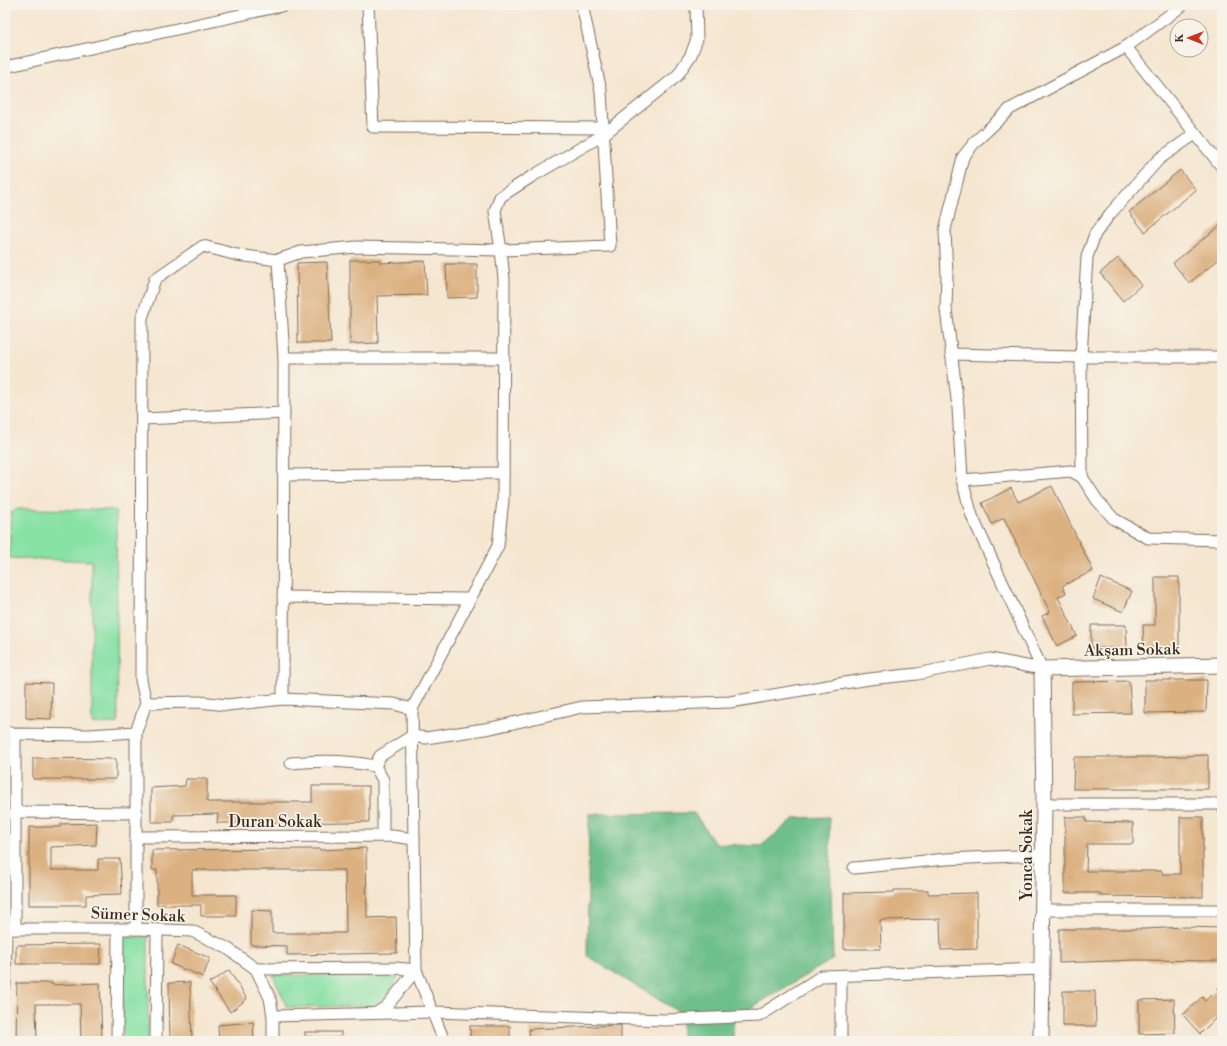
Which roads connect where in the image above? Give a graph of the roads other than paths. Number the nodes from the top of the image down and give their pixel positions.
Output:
1 (285, 5) edge
2 (368, 5) edge
3 (582, 5) edge
4 (696, 5) edge
5 (1183, 5) edge
6 (1126, 47) junction
7 (5, 67) edge
8 (603, 132) junction
9 (1195, 134) junction
10 (1222, 167) edge
11 (501, 250) junction
12 (278, 260) junction
13 (951, 354) junction
14 (1081, 357) junction
15 (284, 358) junction
16 (503, 358) junction
17 (1222, 358) edge
18 (284, 413) junction
19 (142, 419) junction
20 (503, 473) junction
21 (284, 475) junction
22 (1082, 477) junction
23 (962, 480) junction
24 (1222, 540) edge
25 (283, 597) junction
26 (470, 599) junction
27 (1222, 666) edge
28 (1042, 669) junction
29 (283, 699) junction
30 (146, 704) junction
31 (412, 709) junction
32 (136, 732) junction
33 (10, 733) edge
34 (412, 736) junction
35 (291, 763) dead end
36 (375, 766) junction
37 (1044, 804) junction
38 (1222, 804) edge
39 (15, 812) junction
40 (136, 813) junction
41 (383, 836) junction
42 (136, 837) junction
43 (414, 839) junction
44 (1044, 855) junction
45 (854, 868) dead end
46 (1043, 910) junction
47 (1222, 910) edge
48 (8, 928) edge
49 (118, 928) junction
50 (136, 928) junction
51 (157, 930) junction
52 (1043, 969) junction
53 (256, 970) junction
54 (416, 970) junction
55 (841, 976) junction
56 (5, 985) edge
57 (433, 1012) junction
58 (374, 1014) junction
59 (273, 1016) junction
60 (117, 1041) edge
61 (156, 1041) edge
62 (273, 1041) edge
63 (444, 1041) edge
64 (841, 1041) edge
65 (1042, 1041) edge

1 - 7 street
2 - 8 street
3 - 8 street
4 - 8 street
5 - 6 street
6 - 9 street
6 - 13 street
8 - 11 street
8 - 11 street
9 - 10 street
9 - 14 street
11 - 12 street
11 - 16 street
12 - 15 street
12 - 19 street
13 - 14 street
13 - 23 street
14 - 17 street
14 - 22 street
15 - 16 street
15 - 18 street
16 - 20 street
18 - 19 street
18 - 21 street
19 - 30 street
20 - 21 street
20 - 26 street
21 - 25 street
22 - 23 street
22 - 24 street
23 - 28 street
25 - 26 street
25 - 29 street
26 - 31 street
27 - 28 street, Akşam Sokak
28 - 34 street
28 - 37 street, Yonca Sokak
29 - 30 street
29 - 31 street
30 - 32 street
31 - 34 street
32 - 33 street
32 - 40 street
33 - 39 street
34 - 36 street
34 - 43 street
35 - 36 street
36 - 41 street
37 - 38 street
37 - 44 street, Yonca Sokak
39 - 40 street
39 - 48 street
40 - 42 street
41 - 42 street, Duran Sokak
41 - 43 street, Duran Sokak
42 - 50 street
43 - 54 street
44 - 45 street
44 - 46 street, Yonca Sokak
46 - 47 street
46 - 52 street, Yonca Sokak
48 - 49 street, Sümer Sokak
48 - 56 street
49 - 50 street, Sümer Sokak
49 - 60 street
50 - 51 street, Sümer Sokak
51 - 53 street, Sümer Sokak
51 - 61 street
52 - 55 street
52 - 65 street, Yonca Sokak
53 - 54 street
53 - 59 street, Sümer Sokak
54 - 57 street
54 - 58 street
55 - 57 street
55 - 64 street
57 - 58 street
57 - 63 street
58 - 59 street
59 - 62 street, Sümer Sokak

